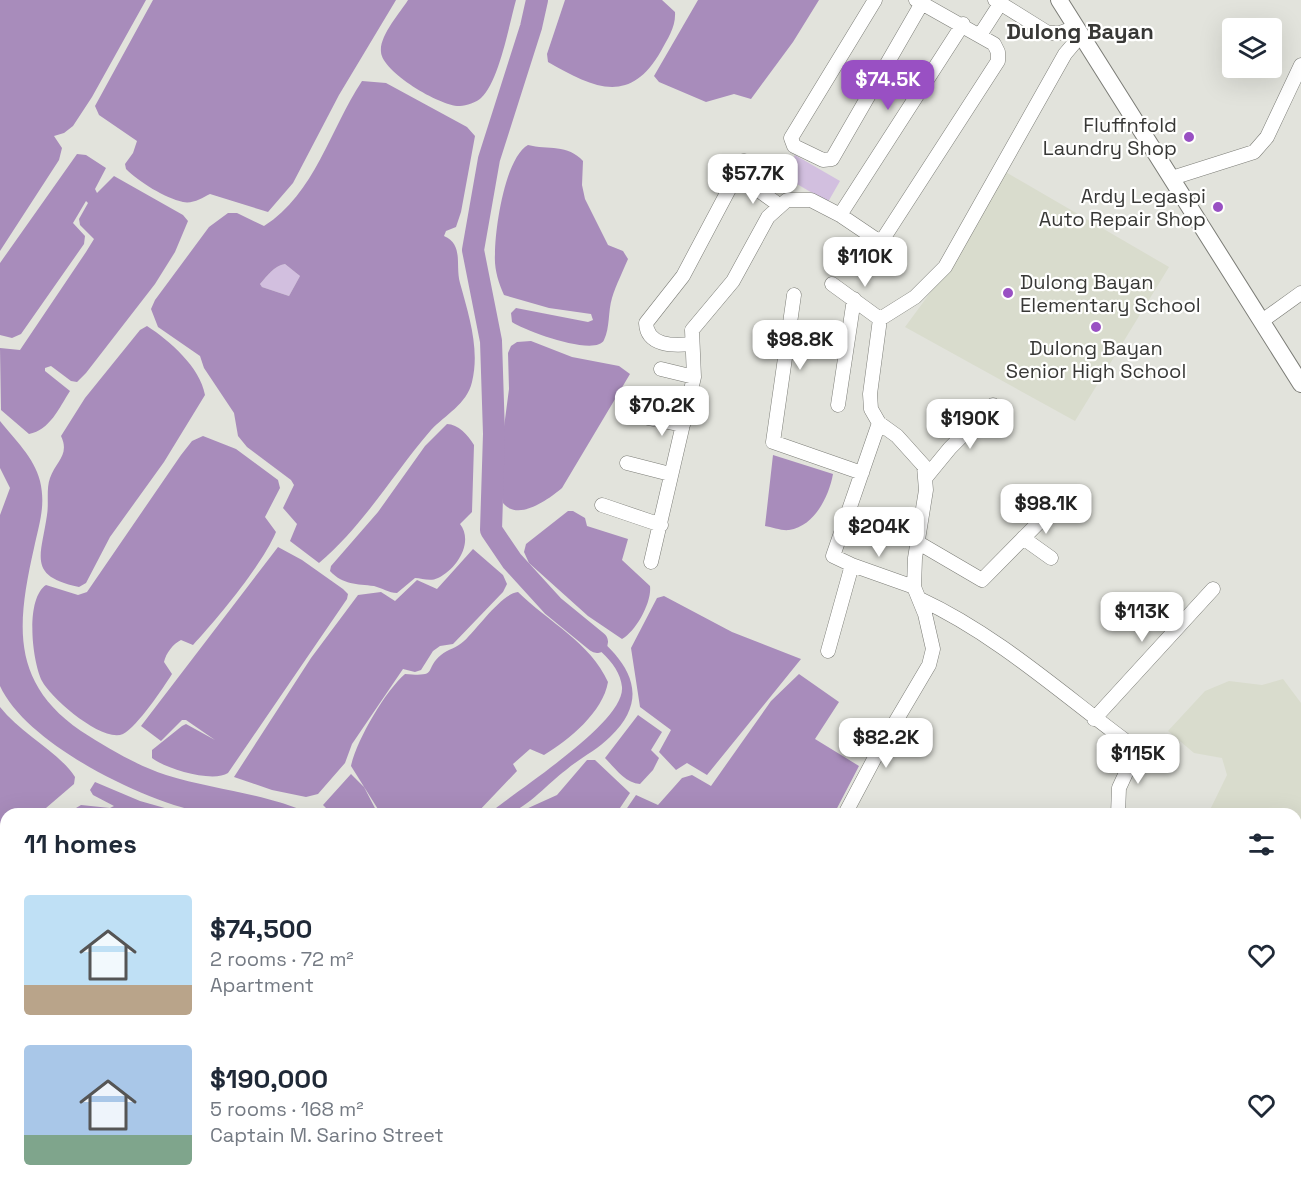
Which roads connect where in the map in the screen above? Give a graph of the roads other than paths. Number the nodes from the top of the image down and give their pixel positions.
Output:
1 (875, 0) edge
2 (1059, 0) edge
3 (919, 1) edge
4 (1001, 4) edge
5 (963, 24) junction
6 (1079, 31) junction
7 (983, 38) junction
8 (1301, 66) edge
9 (744, 160) dead end
10 (735, 177) junction
11 (1172, 178) junction
12 (779, 204) junction
13 (840, 215) junction
14 (832, 284) dead end
15 (1301, 293) edge
16 (794, 295) dead end
17 (854, 299) junction
18 (880, 319) junction
19 (1262, 321) junction
20 (690, 344) junction
21 (661, 369) dead end
22 (694, 377) junction
23 (1301, 384) edge
24 (838, 405) dead end
25 (993, 405) dead end
26 (648, 418) dead end
27 (879, 423) junction
28 (683, 425) junction
29 (627, 463) dead end
30 (670, 474) junction
31 (861, 474) junction
32 (927, 476) junction
33 (1061, 500) dead end
34 (602, 505) dead end
35 (661, 525) junction
36 (1023, 538) junction
37 (917, 542) junction
38 (1051, 558) dead end
39 (651, 562) dead end
40 (852, 565) junction
41 (1213, 589) dead end
42 (917, 593) junction
43 (828, 651) dead end
44 (1094, 719) junction
45 (1137, 749) junction
46 (1149, 758) dead end
47 (848, 808) edge
48 (1118, 808) edge

1 - 3 street
2 - 6 main road
3 - 5 street
4 - 6 street
4 - 7 street
5 - 7 street
5 - 13 street
6 - 11 main road
6 - 18 street
7 - 13 street
8 - 11 street
9 - 10 street
10 - 12 street
10 - 20 street
11 - 19 main road
12 - 13 street
12 - 20 street
14 - 17 street
15 - 19 street
16 - 31 street
17 - 18 street
17 - 24 street
18 - 27 street
19 - 23 main road
20 - 22 street
21 - 22 street
22 - 28 street
25 - 32 street
26 - 28 street
27 - 31 street
27 - 32 street
28 - 30 street
29 - 30 street
30 - 35 street
31 - 40 street
32 - 37 street
33 - 36 street
34 - 35 street
35 - 39 street
36 - 37 street
36 - 38 street
37 - 42 street
40 - 42 street
40 - 43 street
41 - 44 street
42 - 44 street
42 - 47 street
44 - 45 street
45 - 46 street
45 - 48 street

